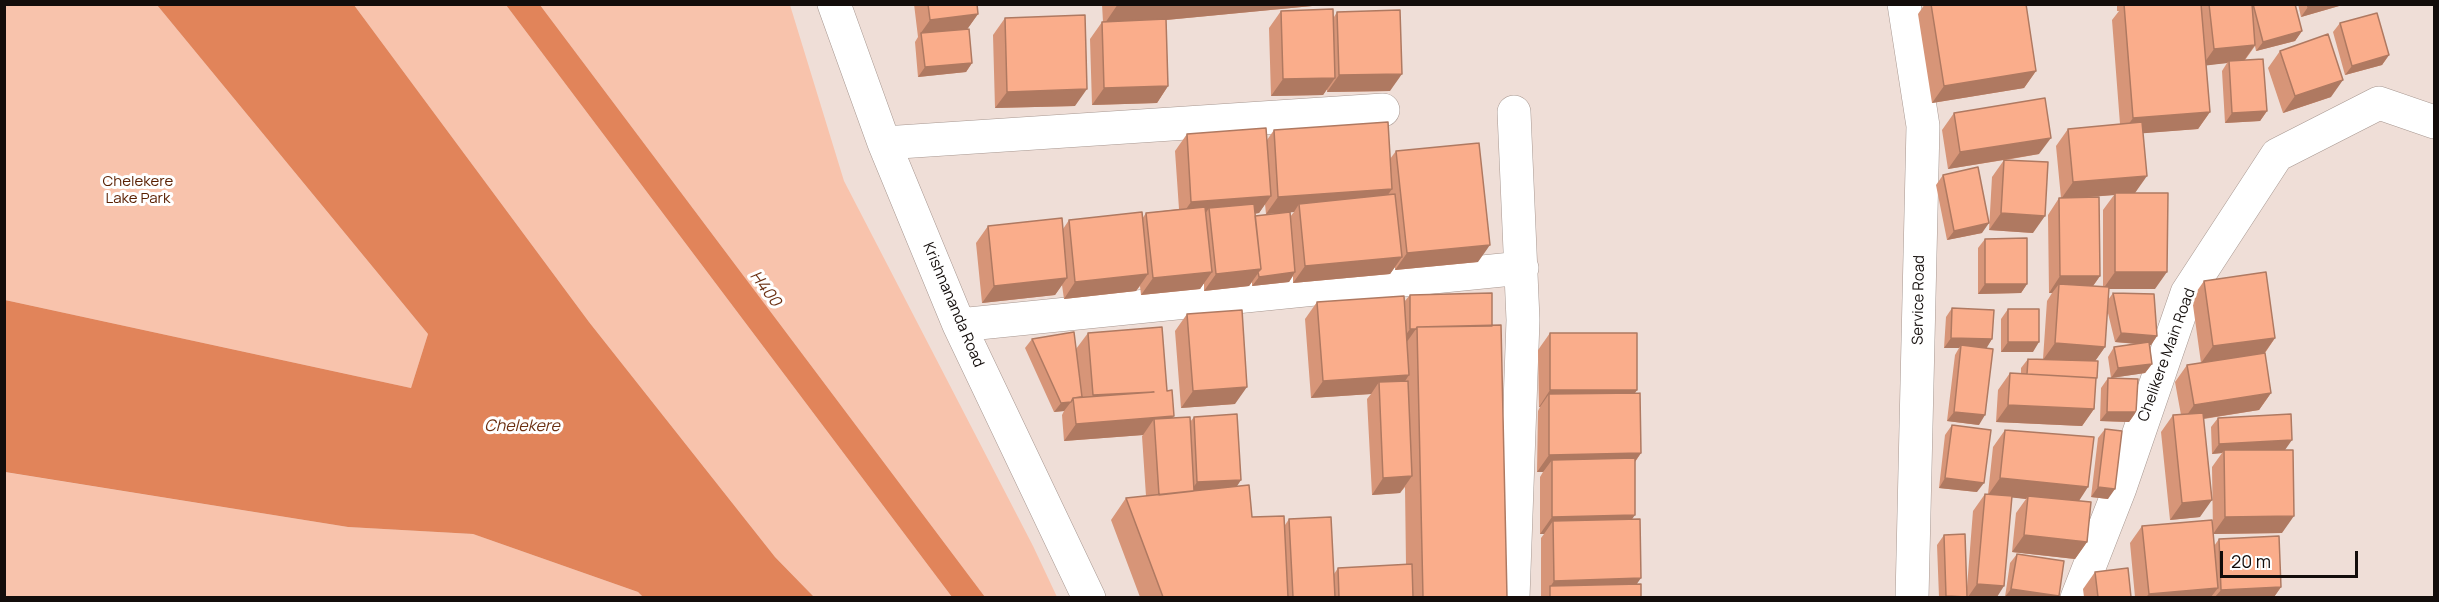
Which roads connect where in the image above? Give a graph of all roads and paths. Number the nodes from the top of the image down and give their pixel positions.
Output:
1 (834, 4) edge
2 (1904, 4) edge
3 (1383, 110) dead end
4 (1514, 112) dead end
5 (2434, 122) edge
6 (884, 143) junction
7 (1522, 268) junction
8 (959, 325) junction
9 (1089, 597) edge
10 (1513, 597) edge
11 (1912, 597) edge
12 (2077, 597) edge

1 - 6 street, Krishnananda Road
2 - 11 street, Service Road
3 - 6 street
4 - 7 street
5 - 12 street, Chelikere Main Road
6 - 8 street, Krishnananda Road
7 - 8 street
7 - 10 street
8 - 9 street, Krishnananda Road

